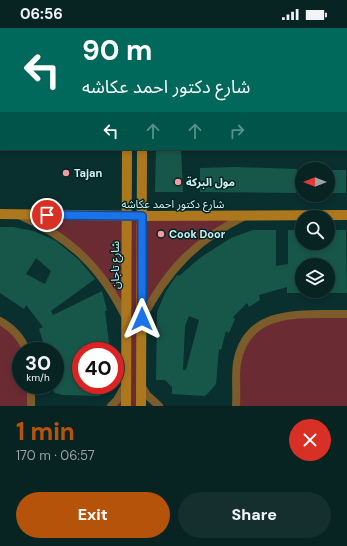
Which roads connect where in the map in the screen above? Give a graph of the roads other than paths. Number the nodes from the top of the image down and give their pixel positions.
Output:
1 (128, 150) edge
2 (142, 150) edge
3 (0, 214) edge
4 (16, 214) junction
5 (347, 215) edge
6 (127, 216) junction
7 (142, 216) junction
8 (246, 216) junction
9 (347, 314) edge
10 (127, 319) junction
11 (142, 319) junction
12 (0, 321) edge
13 (127, 341) junction
14 (142, 341) junction
15 (22, 342) edge
16 (127, 384) junction
17 (141, 385) junction
18 (31, 394) edge
19 (31, 406) edge
20 (111, 406) edge
21 (126, 406) edge
22 (141, 406) edge
23 (159, 406) edge
24 (236, 406) edge

1 - 6 street, شارع تاجان
2 - 7 street
3 - 4 street, شارع دكتور احمد عكاشه
4 - 6 street, شارع دكتور احمد عكاشه
4 - 10 street
5 - 8 street, شارع دكتور احمد عكاشه
6 - 7 street, شارع دكتور احمد عكاشه
6 - 10 street, شارع تاجان
7 - 8 street, شارع دكتور احمد عكاشه
7 - 11 street
8 - 11 street
9 - 24 street
10 - 13 street, شارع تاجان
11 - 14 street
12 - 15 street
13 - 14 street
13 - 16 street, شارع تاجان
14 - 17 street
16 - 20 street
16 - 21 street, شارع تاجان
17 - 22 street
17 - 23 street
18 - 19 street

